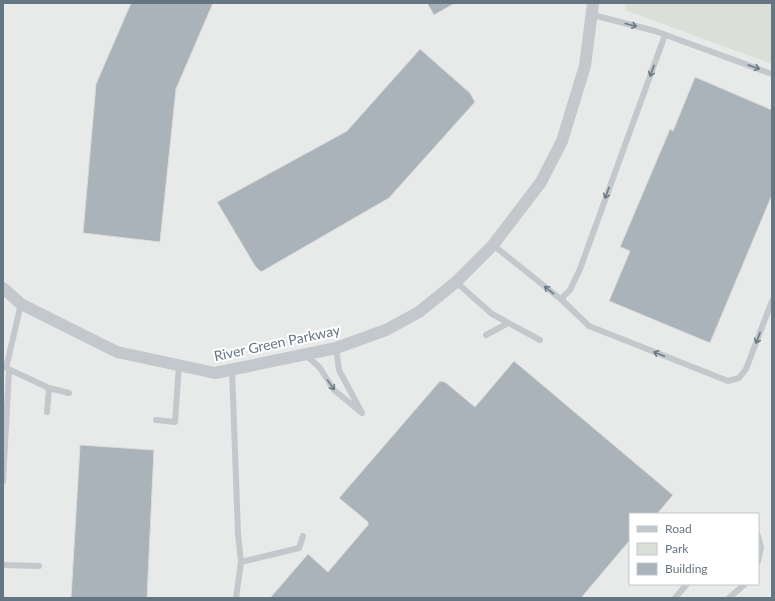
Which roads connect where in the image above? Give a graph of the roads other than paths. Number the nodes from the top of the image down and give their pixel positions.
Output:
1 (593, 3) edge
2 (593, 15) junction
3 (665, 35) junction
4 (772, 74) edge
5 (493, 245) junction
6 (456, 282) junction
7 (3, 288) edge
8 (561, 299) junction
9 (772, 302) edge
10 (21, 304) junction
11 (508, 323) junction
12 (486, 335) dead end
13 (540, 340) dead end
14 (336, 348) junction
15 (306, 355) junction
16 (5, 361) edge
17 (179, 365) junction
18 (232, 369) junction
19 (9, 371) junction
20 (49, 388) junction
21 (69, 393) dead end
22 (48, 412) dead end
23 (156, 420) dead end
24 (3, 481) edge
25 (303, 536) dead end
26 (759, 540) edge
27 (759, 557) edge
28 (241, 562) junction
29 (3, 565) edge
30 (39, 566) dead end
31 (686, 585) edge
32 (744, 585) edge
33 (236, 598) edge
34 (675, 598) edge
35 (729, 598) edge

1 - 2 street, River Green Parkway
2 -> 3 lane
2 - 5 street, River Green Parkway
3 -> 4 lane
3 -> 8 lane
5 - 6 street, River Green Parkway
8 -> 5 lane
6 - 11 lane
6 - 14 street, River Green Parkway
7 - 10 street, River Green Parkway
9 -> 8 lane
10 - 16 lane
10 - 17 street, River Green Parkway
11 - 12 lane
11 - 13 lane
14 - 15 street, River Green Parkway
15 -> 14 lane
15 - 18 street, River Green Parkway
16 - 19 lane
17 - 18 street, River Green Parkway
17 - 23 lane
18 - 28 lane
19 - 20 lane
19 - 24 lane
20 - 21 lane
20 - 22 lane
25 - 28 lane
26 - 27 lane
28 - 33 lane
29 - 30 lane
31 - 34 lane
32 - 35 lane

